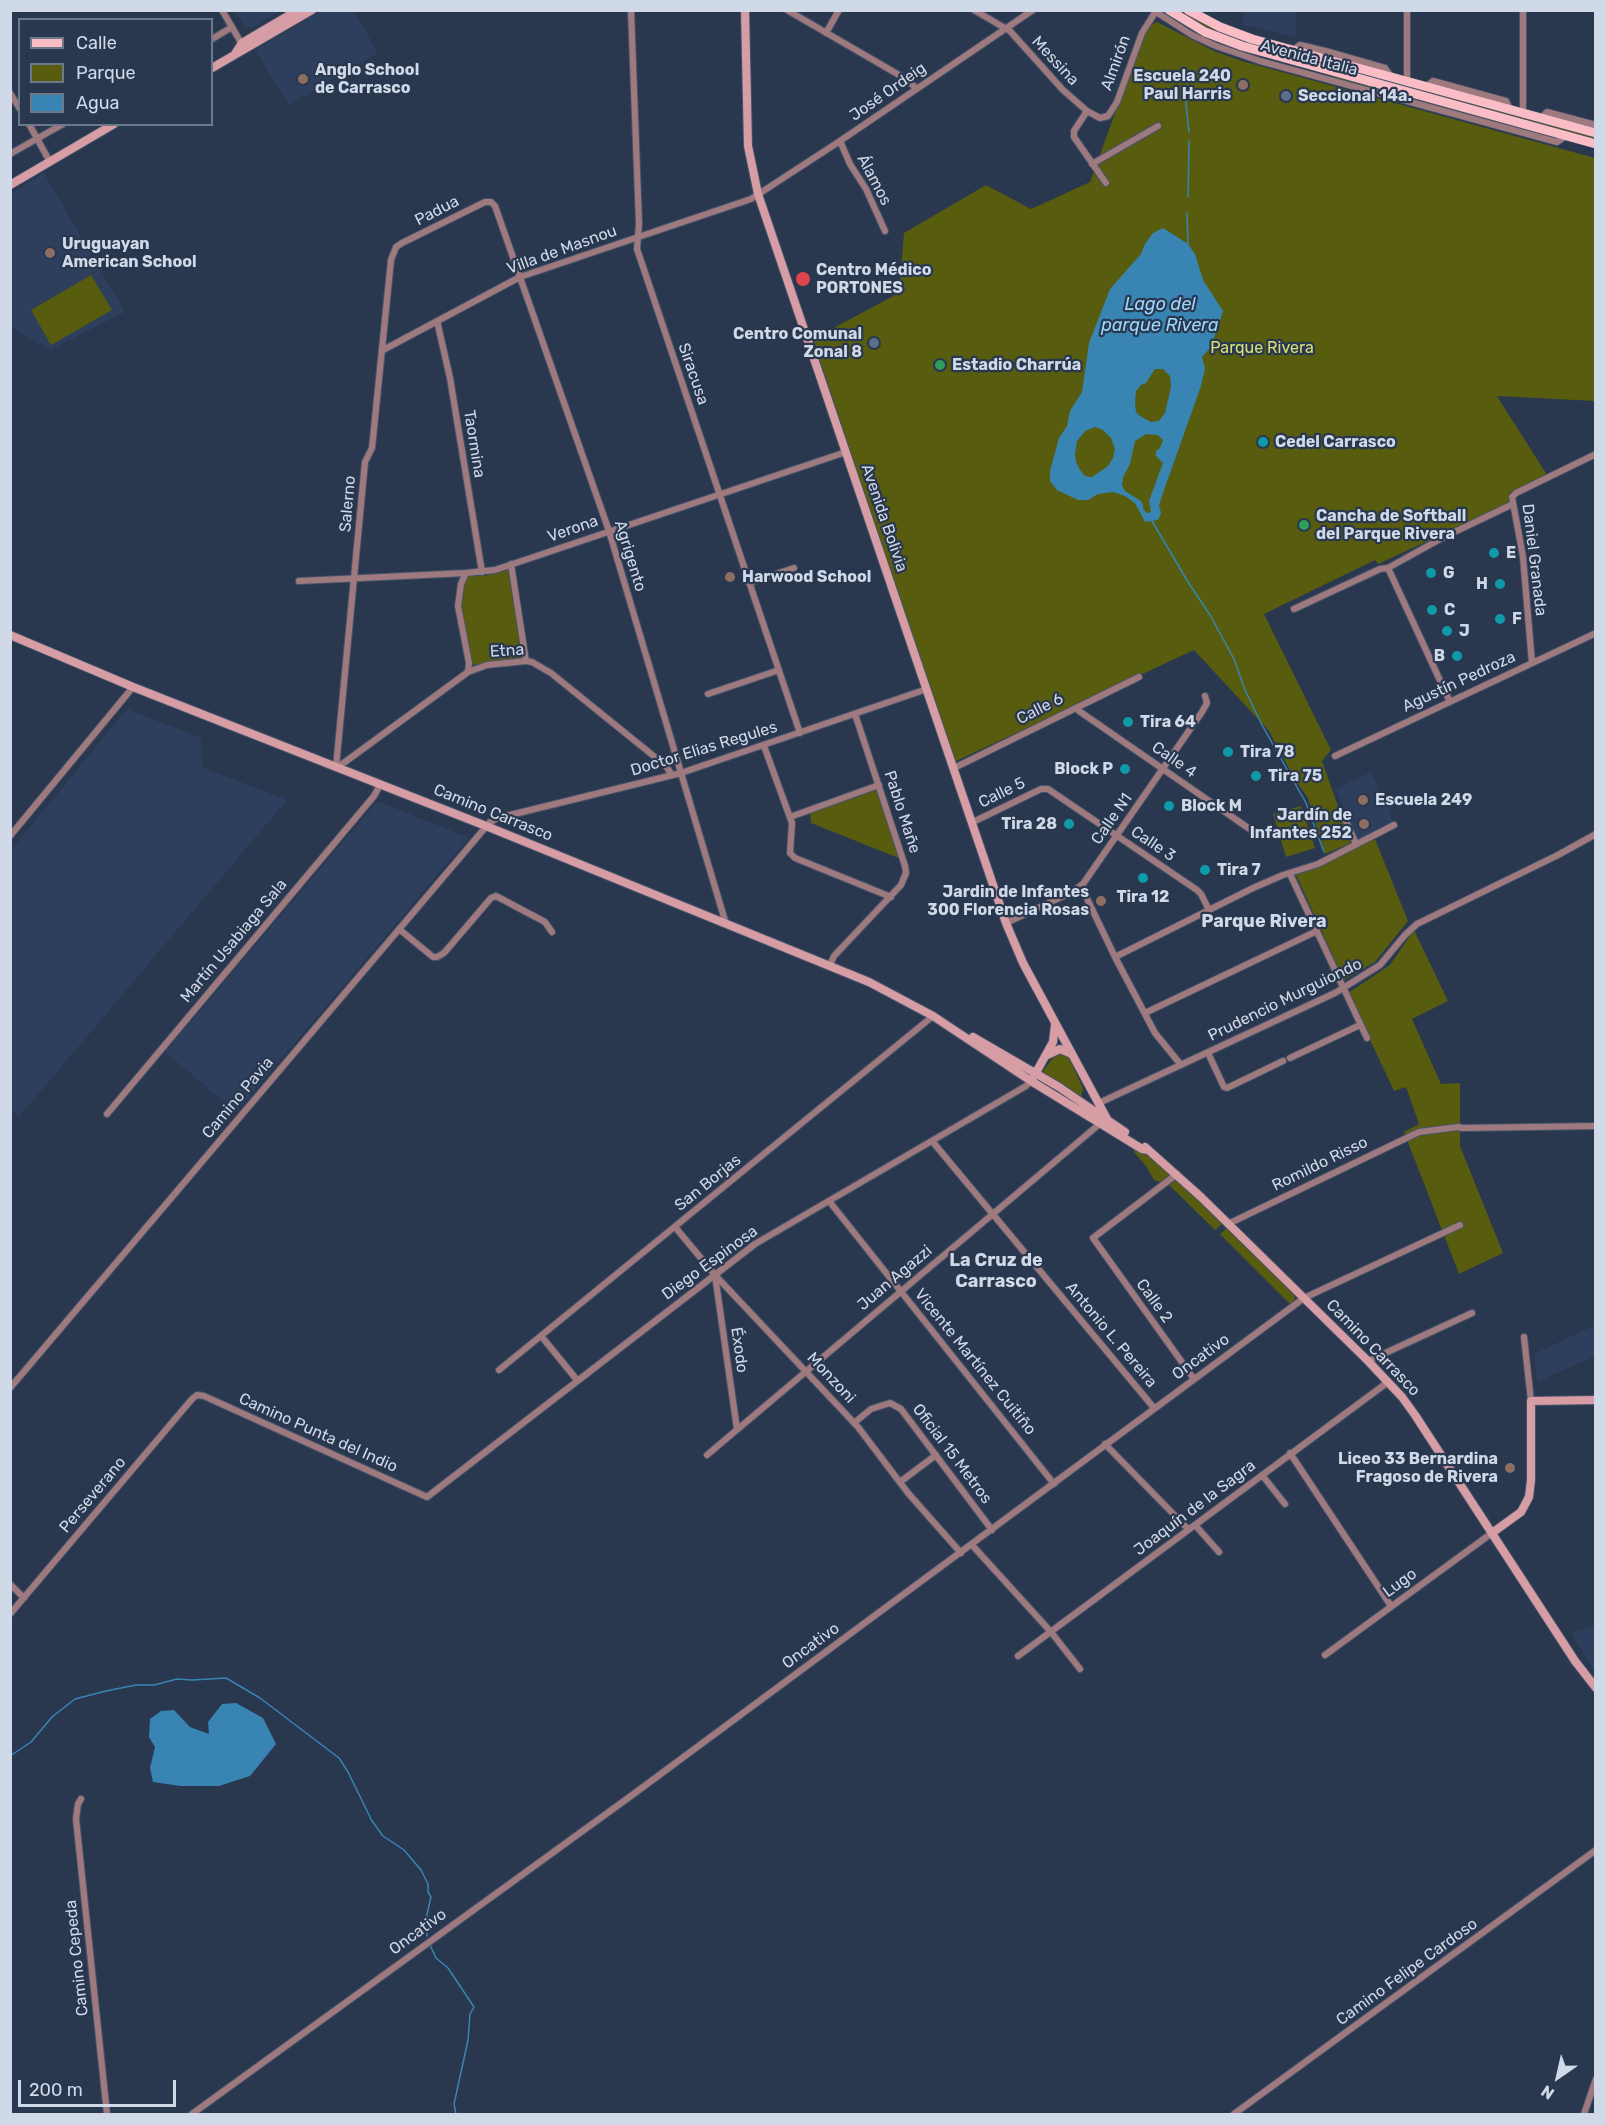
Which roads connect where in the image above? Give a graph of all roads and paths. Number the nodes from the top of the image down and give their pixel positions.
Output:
1 (222, 10) edge
2 (298, 10) edge
3 (312, 10) edge
4 (631, 10) edge
5 (745, 10) edge
6 (787, 10) edge
7 (839, 10) edge
8 (974, 10) edge
9 (1033, 10) edge
10 (1169, 10) edge
11 (1188, 10) edge
12 (1407, 10) edge
13 (1523, 10) edge
14 (1155, 11) edge
15 (232, 27) junction
16 (1005, 29) junction
17 (826, 33) junction
18 (213, 38) edge
19 (243, 46) junction
20 (213, 67) edge
21 (1327, 74) junction
22 (1407, 81) junction
23 (916, 88) junction
24 (10, 93) edge
25 (18, 106) edge
26 (1087, 111) junction
27 (1523, 113) junction
28 (1541, 118) junction
29 (1596, 125) edge
30 (30, 126) edge
31 (60, 126) edge
32 (111, 126) edge
33 (1158, 126) dead end
34 (1596, 133) edge
35 (1566, 136) junction
36 (37, 139) junction
37 (840, 141) junction
38 (1596, 144) edge
39 (10, 154) edge
40 (50, 162) junction
41 (1092, 164) junction
42 (1106, 183) dead end
43 (10, 184) edge
44 (758, 194) junction
45 (491, 202) joint
46 (885, 231) dead end
47 (638, 237) junction
48 (396, 247) joint
49 (520, 277) junction
50 (437, 321) junction
51 (383, 350) junction
52 (846, 452) junction
53 (1596, 454) edge
54 (719, 494) junction
55 (1513, 504) junction
56 (609, 531) junction
57 (511, 564) junction
58 (794, 568) dead end
59 (1388, 568) junction
60 (482, 572) junction
61 (466, 573) junction
62 (355, 578) junction
63 (299, 580) dead end
64 (748, 583) junction
65 (1294, 609) dead end
66 (1596, 633) edge
67 (10, 635) edge
68 (526, 661) junction
69 (1532, 663) junction
70 (779, 670) junction
71 (468, 672) junction
72 (1139, 677) dead end
73 (133, 687) junction
74 (927, 689) junction
75 (708, 694) dead end
76 (1205, 696) dead end
77 (1450, 702) junction
78 (1079, 711) dead end
79 (855, 714) junction
80 (800, 733) junction
81 (764, 746) junction
82 (1335, 756) dead end
83 (336, 767) junction
84 (954, 768) junction
85 (1163, 769) junction
86 (681, 773) junction
87 (672, 775) junction
88 (380, 785) junction
89 (879, 785) junction
90 (1044, 788) joint
91 (790, 817) junction
92 (1345, 819) dead end
93 (971, 823) junction
94 (1394, 825) dead end
95 (486, 826) junction
96 (1254, 832) dead end
97 (1596, 834) edge
98 (1117, 835) junction
99 (10, 836) edge
100 (1356, 844) junction
101 (1290, 874) junction
102 (1081, 886) junction
103 (891, 897) junction
104 (1209, 910) junction
105 (1006, 923) junction
106 (726, 924) junction
107 (399, 929) junction
108 (1317, 931) junction
109 (552, 932) dead end
110 (1115, 957) junction
111 (830, 965) junction
112 (1343, 987) junction
113 (1144, 1013) junction
114 (933, 1016) junction
115 (1055, 1022) junction
116 (1360, 1025) junction
117 (1367, 1038) dead end
118 (1208, 1053) junction
119 (1072, 1054) junction
120 (1047, 1055) junction
121 (1290, 1058) dead end
122 (1283, 1061) dead end
123 (1181, 1065) junction
124 (1082, 1072) junction
125 (1033, 1078) junction
126 (1054, 1095) junction
127 (1081, 1102) junction
128 (1099, 1103) junction
129 (107, 1114) dead end
130 (1103, 1121) junction
131 (1596, 1126) edge
132 (933, 1141) junction
133 (1177, 1174) junction
134 (829, 1201) junction
135 (992, 1215) junction
136 (1228, 1224) junction
137 (1460, 1225) dead end
138 (675, 1227) junction
139 (715, 1275) junction
140 (901, 1291) junction
141 (1304, 1298) junction
142 (1472, 1313) dead end
143 (542, 1337) junction
144 (1524, 1337) dead end
145 (1368, 1361) junction
146 (499, 1370) dead end
147 (807, 1372) junction
148 (1194, 1379) junction
149 (577, 1380) junction
150 (1388, 1382) junction
151 (10, 1388) edge
152 (197, 1395) joint
153 (1531, 1401) junction
154 (1596, 1401) edge
155 (1154, 1408) junction
156 (854, 1423) junction
157 (737, 1429) junction
158 (1106, 1444) junction
159 (1290, 1453) junction
160 (707, 1455) dead end
161 (936, 1455) junction
162 (1262, 1475) junction
163 (900, 1482) junction
164 (1054, 1484) junction
165 (428, 1497) joint
166 (1285, 1504) dead end
167 (1191, 1527) junction
168 (992, 1530) junction
169 (1492, 1533) junction
170 (972, 1545) junction
171 (1219, 1552) dead end
172 (961, 1553) junction
173 (10, 1584) edge
174 (24, 1598) junction
175 (1391, 1606) junction
176 (10, 1614) edge
177 (1051, 1632) junction
178 (1325, 1655) dead end
179 (1018, 1656) dead end
180 (1575, 1661) junction
181 (1080, 1669) dead end
182 (1596, 1688) edge
183 (1596, 1696) edge
184 (81, 1799) dead end
185 (1596, 1850) edge
186 (1596, 2079) edge
187 (107, 2115) edge
188 (192, 2115) edge
189 (1234, 2115) edge
190 (1584, 2115) edge

1 - 15 street
2 - 19 main road
3 - 19 main road
4 - 47 street, Siracusa
5 - 44 main road, Avenida Bolivia
6 - 17 street
7 - 17 street
8 - 16 street, Messina
9 - 16 street, José Ordeig
10 - 21 main road, Avenida Italia
11 - 22 main road, Avenida Italia
12 - 22 street
13 - 27 street
14 - 21 street, Avenida Italia
14 - 26 street, Almirón
15 - 18 street
15 - 19 street
16 - 23 street, José Ordeig
16 - 26 street, Messina
17 - 23 street
19 - 20 main road
21 - 35 main road, Avenida Italia
21 - 35 street, Avenida Italia
22 - 27 main road, Avenida Italia
23 - 37 street, José Ordeig
24 - 25 street
26 - 41 street
27 - 28 main road, Avenida Italia
28 - 29 street, Avenida Italia
28 - 34 main road, Avenida Italia
30 - 36 street
31 - 36 street
32 - 40 main road
33 - 41 street
35 - 38 main road, Avenida Italia
36 - 39 street
36 - 40 street
37 - 44 street, José Ordeig
37 - 46 street, Álamos
40 - 43 main road
41 - 42 street
44 - 47 street, Villa de Masnou
44 - 52 main road, Avenida Bolivia
45 - 48 street, Padua
45 - 49 street, Agrigento
47 - 49 street, Villa de Masnou
47 - 54 street, Siracusa
48 - 51 street, Salerno
49 - 50 street, Villa de Masnou
49 - 56 street, Agrigento
50 - 51 street, Villa de Masnou
50 - 60 street, Taormina
51 - 62 street, Salerno
52 - 54 street, Verona
52 - 74 main road, Avenida Bolivia
53 - 55 street, Daniel Granada
54 - 56 street, Verona
54 - 64 street, Siracusa
55 - 59 street
55 - 69 street, Daniel Granada
56 - 57 street, Verona
56 - 86 street, Agrigento
57 - 60 street, Verona
57 - 68 street
58 - 64 street
59 - 65 street
59 - 77 street
60 - 61 street, Verona
61 - 62 street, Verona
61 - 71 street
62 - 63 street, Verona
62 - 83 street, Salerno
64 - 70 street, Siracusa
66 - 69 street, Agustín Pedroza
67 - 73 main road, Camino Carrasco
68 - 71 street, Etna
68 - 87 street, Etna
69 - 77 street, Agustín Pedroza
70 - 75 street
70 - 80 street, Siracusa
71 - 83 street, Etna
72 - 84 street, Calle 6
73 - 83 main road, Camino Carrasco
73 - 99 street
74 - 79 street, Doctor Elias Regules
74 - 84 main road, Avenida Bolivia
76 - 85 street, Calle N1
77 - 82 street, Agustín Pedroza
78 - 85 street, Calle 4
79 - 80 street, Doctor Elias Regules
79 - 89 street, Pablo Mañe
80 - 81 street, Doctor Elias Regules
81 - 86 street, Doctor Elias Regules
81 - 91 street
83 - 88 main road, Camino Carrasco
84 - 93 main road, Avenida Bolivia
85 - 96 street, Calle 4
85 - 98 street, Calle N1
86 - 87 street, Doctor Elias Regules
86 - 106 street, Agrigento
87 - 95 street, Doctor Elias Regules
88 - 95 main road, Camino Carrasco
88 - 129 street, Martín Usabiaga Sala
89 - 91 street
89 - 103 street, Pablo Mañe
90 - 93 street, Calle 5
90 - 98 street, Calle 3
91 - 103 street
92 - 100 street
93 - 105 main road, Avenida Bolivia
94 - 100 street
95 - 106 main road, Camino Carrasco
95 - 107 street, Camino Pavia
97 - 112 street, Prudencio Murguiondo
98 - 102 street, Calle N1
98 - 104 street, Calle 3
100 - 101 street
101 - 104 street
101 - 108 street
102 - 105 street, Calle N1
102 - 110 street
103 - 111 street, Pablo Mañe
104 - 110 street
105 - 115 main road, Avenida Bolivia
106 - 111 main road, Camino Carrasco
107 - 109 street
107 - 151 street, Camino Pavia
108 - 112 street
108 - 113 street
110 - 113 street
111 - 114 main road, Camino Carrasco
112 - 116 street
112 - 118 street, Prudencio Murguiondo
113 - 123 street
114 - 125 main road, Camino Carrasco
114 - 138 street, San Borjas
115 - 119 main road, Avenida Bolivia
115 - 120 main road
116 - 117 street
116 - 121 street
118 - 122 street
118 - 123 street, Prudencio Murguiondo
119 - 120 main road
119 - 124 main road, Avenida Bolivia
120 - 125 main road
123 - 128 street, Prudencio Murguiondo
124 - 127 main road, Avenida Bolivia
124 - 128 main road, Avenida Bolivia
125 - 126 main road, Camino Carrasco
125 - 127 main road, Camino Carrasco
125 - 132 street, Diego Espinosa
126 - 127 main road, Camino Carrasco
126 - 130 main road, Camino Carrasco
127 - 130 main road, Camino Carrasco
128 - 130 main road, Avenida Bolivia
130 - 133 main road, Camino Carrasco
130 - 135 street, Juan Agazzi
131 - 136 street, Romildo Risso
132 - 134 street, Diego Espinosa
132 - 135 street, Antonio L. Pereira
133 - 136 main road, Camino Carrasco
133 - 148 street, Calle 2
134 - 139 street, Diego Espinosa
134 - 140 street, Vicente Martínez Cuitiño
135 - 140 street, Juan Agazzi
135 - 155 street, Antonio L. Pereira
136 - 141 main road, Camino Carrasco
137 - 141 street, Oncativo
138 - 139 street, Monzoni
138 - 143 street, San Borjas
139 - 147 street, Monzoni
139 - 149 street, Diego Espinosa
139 - 157 street, Éxodo
140 - 147 street, Juan Agazzi
140 - 164 street, Vicente Martínez Cuitiño
141 - 145 main road, Camino Carrasco
141 - 148 street, Oncativo
142 - 145 street
143 - 146 street, San Borjas
143 - 149 street
144 - 153 street
145 - 150 main road, Camino Carrasco
147 - 156 street, Monzoni
147 - 157 street, Juan Agazzi
148 - 155 street, Oncativo
149 - 165 street, Diego Espinosa
150 - 159 street, Joaquín de la Sagra
150 - 169 main road, Camino Carrasco
152 - 165 street, Camino Punta del Indio
152 - 174 street, Perseverano
153 - 154 main road
153 - 169 main road
155 - 158 street, Oncativo
156 - 161 street, Oficial 15 Metros
156 - 163 street, Monzoni
157 - 160 street, Juan Agazzi
158 - 164 street, Oncativo
158 - 167 street
159 - 162 street, Joaquín de la Sagra
159 - 175 street
161 - 163 street
161 - 168 street, Oficial 15 Metros
162 - 166 street
162 - 167 street, Joaquín de la Sagra
163 - 172 street, Monzoni
164 - 168 street, Oncativo
167 - 171 street
167 - 177 street, Joaquín de la Sagra
168 - 170 street, Oncativo
169 - 175 street, Lugo
169 - 180 main road, Camino Carrasco
170 - 172 street, Oncativo
170 - 177 street
172 - 188 street, Oncativo
173 - 174 street
174 - 176 street, Perseverano
175 - 178 street, Lugo
177 - 179 street, Joaquín de la Sagra
177 - 181 street
180 - 182 main road, Camino Carrasco
180 - 183 main road, Camino Carrasco
184 - 187 street, Camino Cepeda
185 - 189 street, Camino Felipe Cardoso
186 - 190 street

